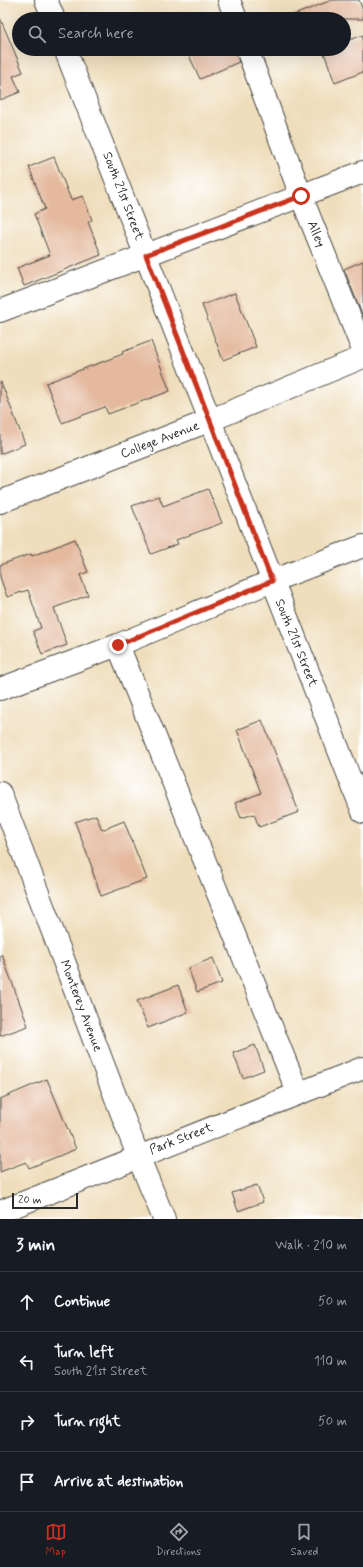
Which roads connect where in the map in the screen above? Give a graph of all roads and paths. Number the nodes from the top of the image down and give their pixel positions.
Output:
1 (46, 0) edge
2 (229, 0) edge
3 (51, 12) edge
4 (233, 12) edge
5 (68, 56) edge
6 (250, 56) edge
7 (363, 172) edge
8 (301, 196) junction
9 (146, 255) junction
10 (0, 311) edge
11 (363, 350) edge
12 (363, 357) edge
13 (211, 420) junction
14 (0, 502) edge
15 (363, 546) edge
16 (272, 581) junction
17 (118, 645) junction
18 (0, 690) edge
19 (0, 794) edge
20 (363, 812) edge
21 (363, 1068) edge
22 (298, 1093) junction
23 (138, 1156) junction
24 (0, 1212) edge
25 (164, 1219) edge

1 - 3 street
2 - 4 street
5 - 9 street, South 21st Street
6 - 8 street, Alley
7 - 8 street
8 - 9 street
8 - 11 street, Alley
9 - 10 street
9 - 13 street, South 21st Street
12 - 13 street, College Avenue
13 - 14 street, College Avenue
13 - 16 street, South 21st Street
15 - 16 street
16 - 17 street
16 - 20 street, South 21st Street
17 - 18 street
17 - 22 street
19 - 23 street, Monterey Avenue
21 - 22 street, Park Street
22 - 23 street, Park Street
23 - 24 street, Park Street
23 - 25 street, Monterey Avenue

